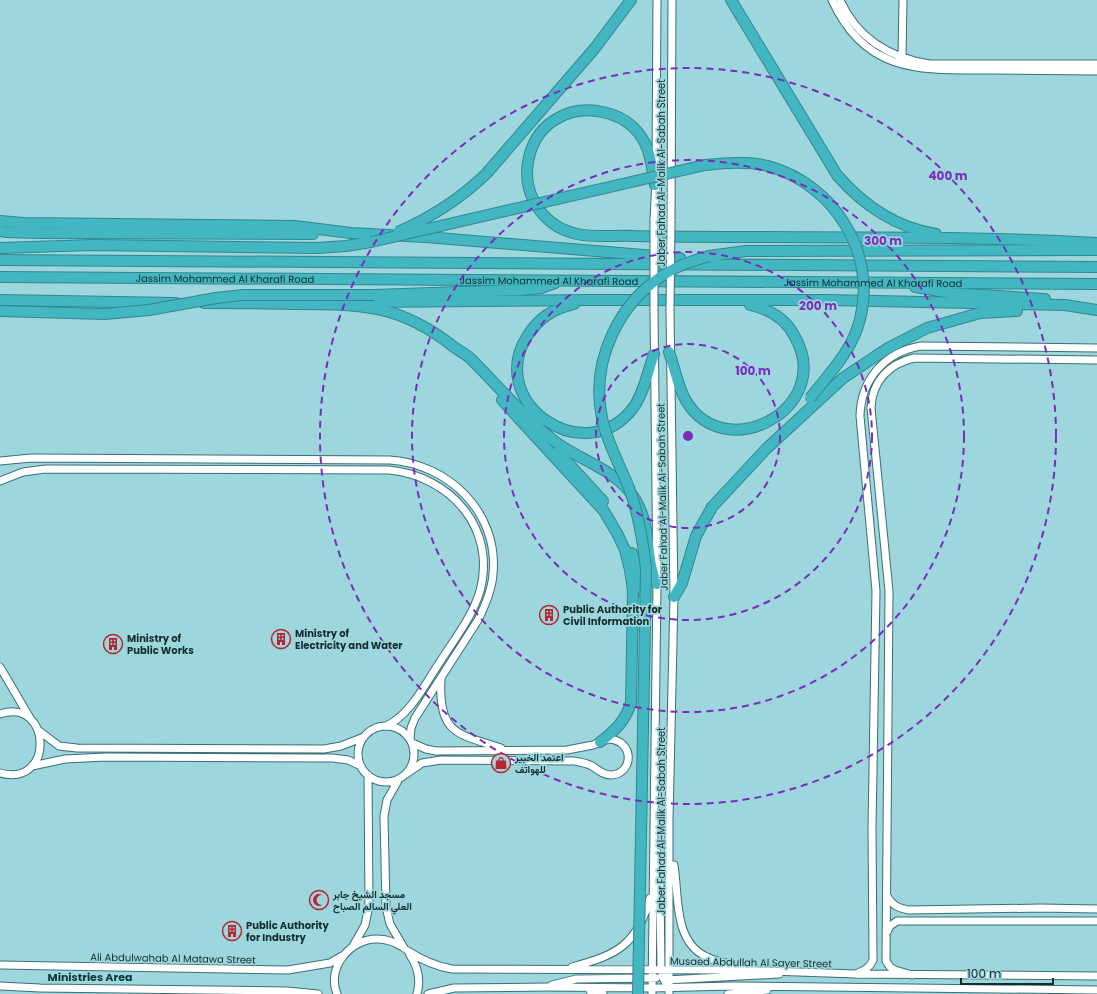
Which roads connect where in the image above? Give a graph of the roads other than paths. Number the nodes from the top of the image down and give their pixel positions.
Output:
1 (631, 0) edge
2 (657, 0) edge
3 (672, 0) edge
4 (731, 0) edge
5 (832, 0) edge
6 (840, 0) edge
7 (903, 0) edge
8 (902, 58) junction
9 (1097, 64) edge
10 (1097, 71) edge
11 (656, 185) junction
12 (0, 221) edge
13 (0, 231) edge
14 (351, 233) junction
15 (974, 239) junction
16 (371, 242) junction
17 (1097, 243) edge
18 (0, 248) edge
19 (1097, 250) edge
20 (0, 260) edge
21 (759, 265) junction
22 (1097, 267) edge
23 (0, 277) edge
24 (560, 280) junction
25 (894, 282) junction
26 (1097, 284) edge
27 (415, 294) junction
28 (0, 300) edge
29 (592, 300) junction
30 (474, 301) junction
31 (730, 301) junction
32 (342, 304) junction
33 (1097, 305) edge
34 (1097, 310) edge
35 (0, 311) edge
36 (1097, 348) edge
37 (669, 352) junction
38 (654, 354) junction
39 (1097, 360) edge
40 (483, 374) junction
41 (508, 398) junction
42 (766, 449) junction
43 (0, 461) edge
44 (0, 481) edge
45 (882, 520) junction
46 (870, 521) junction
47 (657, 584) junction
48 (674, 597) junction
49 (646, 598) junction
50 (0, 667) edge
51 (442, 679) junction
52 (0, 714) edge
53 (888, 717) junction
54 (874, 718) junction
55 (31, 720) junction
56 (386, 726) junction
57 (38, 730) junction
58 (364, 737) junction
59 (411, 741) junction
60 (600, 742) junction
61 (507, 750) junction
62 (32, 766) junction
63 (361, 766) junction
64 (0, 773) edge
65 (406, 774) junction
66 (368, 775) junction
67 (398, 779) junction
68 (653, 838) junction
69 (671, 849) junction
70 (653, 888) junction
71 (887, 896) junction
72 (1041, 908) junction
73 (1097, 909) edge
74 (1041, 920) junction
75 (1097, 921) edge
76 (886, 934) junction
77 (353, 946) junction
78 (873, 946) junction
79 (885, 947) junction
80 (406, 949) junction
81 (342, 956) junction
82 (0, 965) edge
83 (564, 969) junction
84 (652, 970) junction
85 (669, 970) junction
86 (758, 970) junction
87 (794, 972) junction
88 (856, 974) junction
89 (912, 975) junction
90 (1095, 975) edge
91 (661, 981) edge
92 (0, 986) edge
93 (548, 987) junction
94 (572, 987) junction
95 (53, 988) junction
96 (791, 988) junction
97 (114, 989) junction
98 (652, 991) edge
99 (669, 991) edge
100 (1097, 991) edge
101 (64, 994) edge
102 (103, 994) edge
103 (318, 994) edge
104 (337, 994) edge
105 (417, 994) edge
106 (428, 994) edge
107 (603, 994) edge
108 (638, 994) edge
109 (728, 994) edge

1 - 16 highway, bridge
2 - 11 street, Jaber Fahad Al-Malik Al-Sabah Street
3 - 37 street, Jaber Fahad Al-Malik Al-Sabah Street, bridge
4 - 15 highway
5 - 10 street
6 - 8 street
7 - 8 street
8 - 9 street
11 - 15 highway
11 - 38 street, Jaber Fahad Al-Malik Al-Sabah Street, bridge
12 - 14 highway
13 - 14 highway
14 - 21 highway
15 - 17 highway
16 - 18 highway
16 - 42 highway, bridge
19 - 49 highway, bridge
20 - 21 highway, Jassim Mohammed Al Kharafi Road
21 - 22 highway, Jassim Mohammed Al Kharafi Road
23 - 24 highway, Jassim Mohammed Al Kharafi Road
24 - 25 highway, Jassim Mohammed Al Kharafi Road
24 - 27 highway
25 - 26 highway, Jassim Mohammed Al Kharafi Road
25 - 33 highway
27 - 30 highway
27 - 35 highway, bridge
28 - 32 highway
29 - 30 highway
29 - 31 highway
29 - 38 highway
30 - 32 highway
31 - 34 highway
31 - 37 highway
32 - 40 highway
34 - 42 highway
36 - 46 street
37 - 48 street, Jaber Fahad Al-Malik Al-Sabah Street
38 - 47 street, Jaber Fahad Al-Malik Al-Sabah Street
39 - 45 street
40 - 41 highway
40 - 60 highway
41 - 47 highway
41 - 49 highway, bridge
42 - 48 highway
43 - 51 street
44 - 56 street
45 - 46 street
45 - 53 street
46 - 54 street
47 - 68 street, Jaber Fahad Al-Malik Al-Sabah Street
48 - 69 street, Jaber Fahad Al-Malik Al-Sabah Street
49 - 108 highway, bridge
50 - 55 street
51 - 59 street
51 - 61 street
52 - 55 street
53 - 54 street
53 - 71 street
54 - 78 street
55 - 57 street
56 - 58 street
56 - 59 street
57 - 58 street
57 - 62 street
58 - 63 street
59 - 61 street
59 - 65 street
60 - 61 street
60 - 65 street
62 - 63 street
62 - 64 street
63 - 66 street
65 - 67 street
66 - 67 street
66 - 77 street
67 - 80 street
68 - 70 street, Jaber Fahad Al-Malik Al-Sabah Street
68 - 91 street
69 - 85 street, Jaber Fahad Al-Malik Al-Sabah Street
69 - 86 street
70 - 83 street
70 - 84 street, Jaber Fahad Al-Malik Al-Sabah Street
71 - 72 street
71 - 76 street
72 - 73 street
72 - 74 street
74 - 75 street
74 - 76 street
76 - 79 street
77 - 80 street, Musaed Abdullah Al Sayer Street
77 - 81 street
78 - 79 street
78 - 88 street
79 - 89 street
80 - 83 street, Musaed Abdullah Al Sayer Street
80 - 105 street
81 - 82 street, Ali Abdulwahab Al Matawa Street
81 - 104 street
83 - 84 street, Musaed Abdullah Al Sayer Street
84 - 91 street, Musaed Abdullah Al Sayer Street
85 - 86 street, Musaed Abdullah Al Sayer Street
85 - 91 street, Musaed Abdullah Al Sayer Street
86 - 87 street, Musaed Abdullah Al Sayer Street
87 - 88 street, Musaed Abdullah Al Sayer Street
87 - 91 street
88 - 89 street, Musaed Abdullah Al Sayer Street
89 - 90 street, Musaed Abdullah Al Sayer Street
91 - 93 street
91 - 98 street, Musaed Abdullah Al Sayer Street
91 - 99 street, Musaed Abdullah Al Sayer Street
92 - 95 street
93 - 94 street, Musaed Abdullah Al Sayer Street
93 - 106 street, Musaed Abdullah Al Sayer Street
94 - 98 street, Musaed Abdullah Al Sayer Street
94 - 107 street
95 - 97 street
95 - 101 street
96 - 99 street, Musaed Abdullah Al Sayer Street
96 - 100 street, Musaed Abdullah Al Sayer Street
96 - 109 street
97 - 102 street
97 - 103 street

